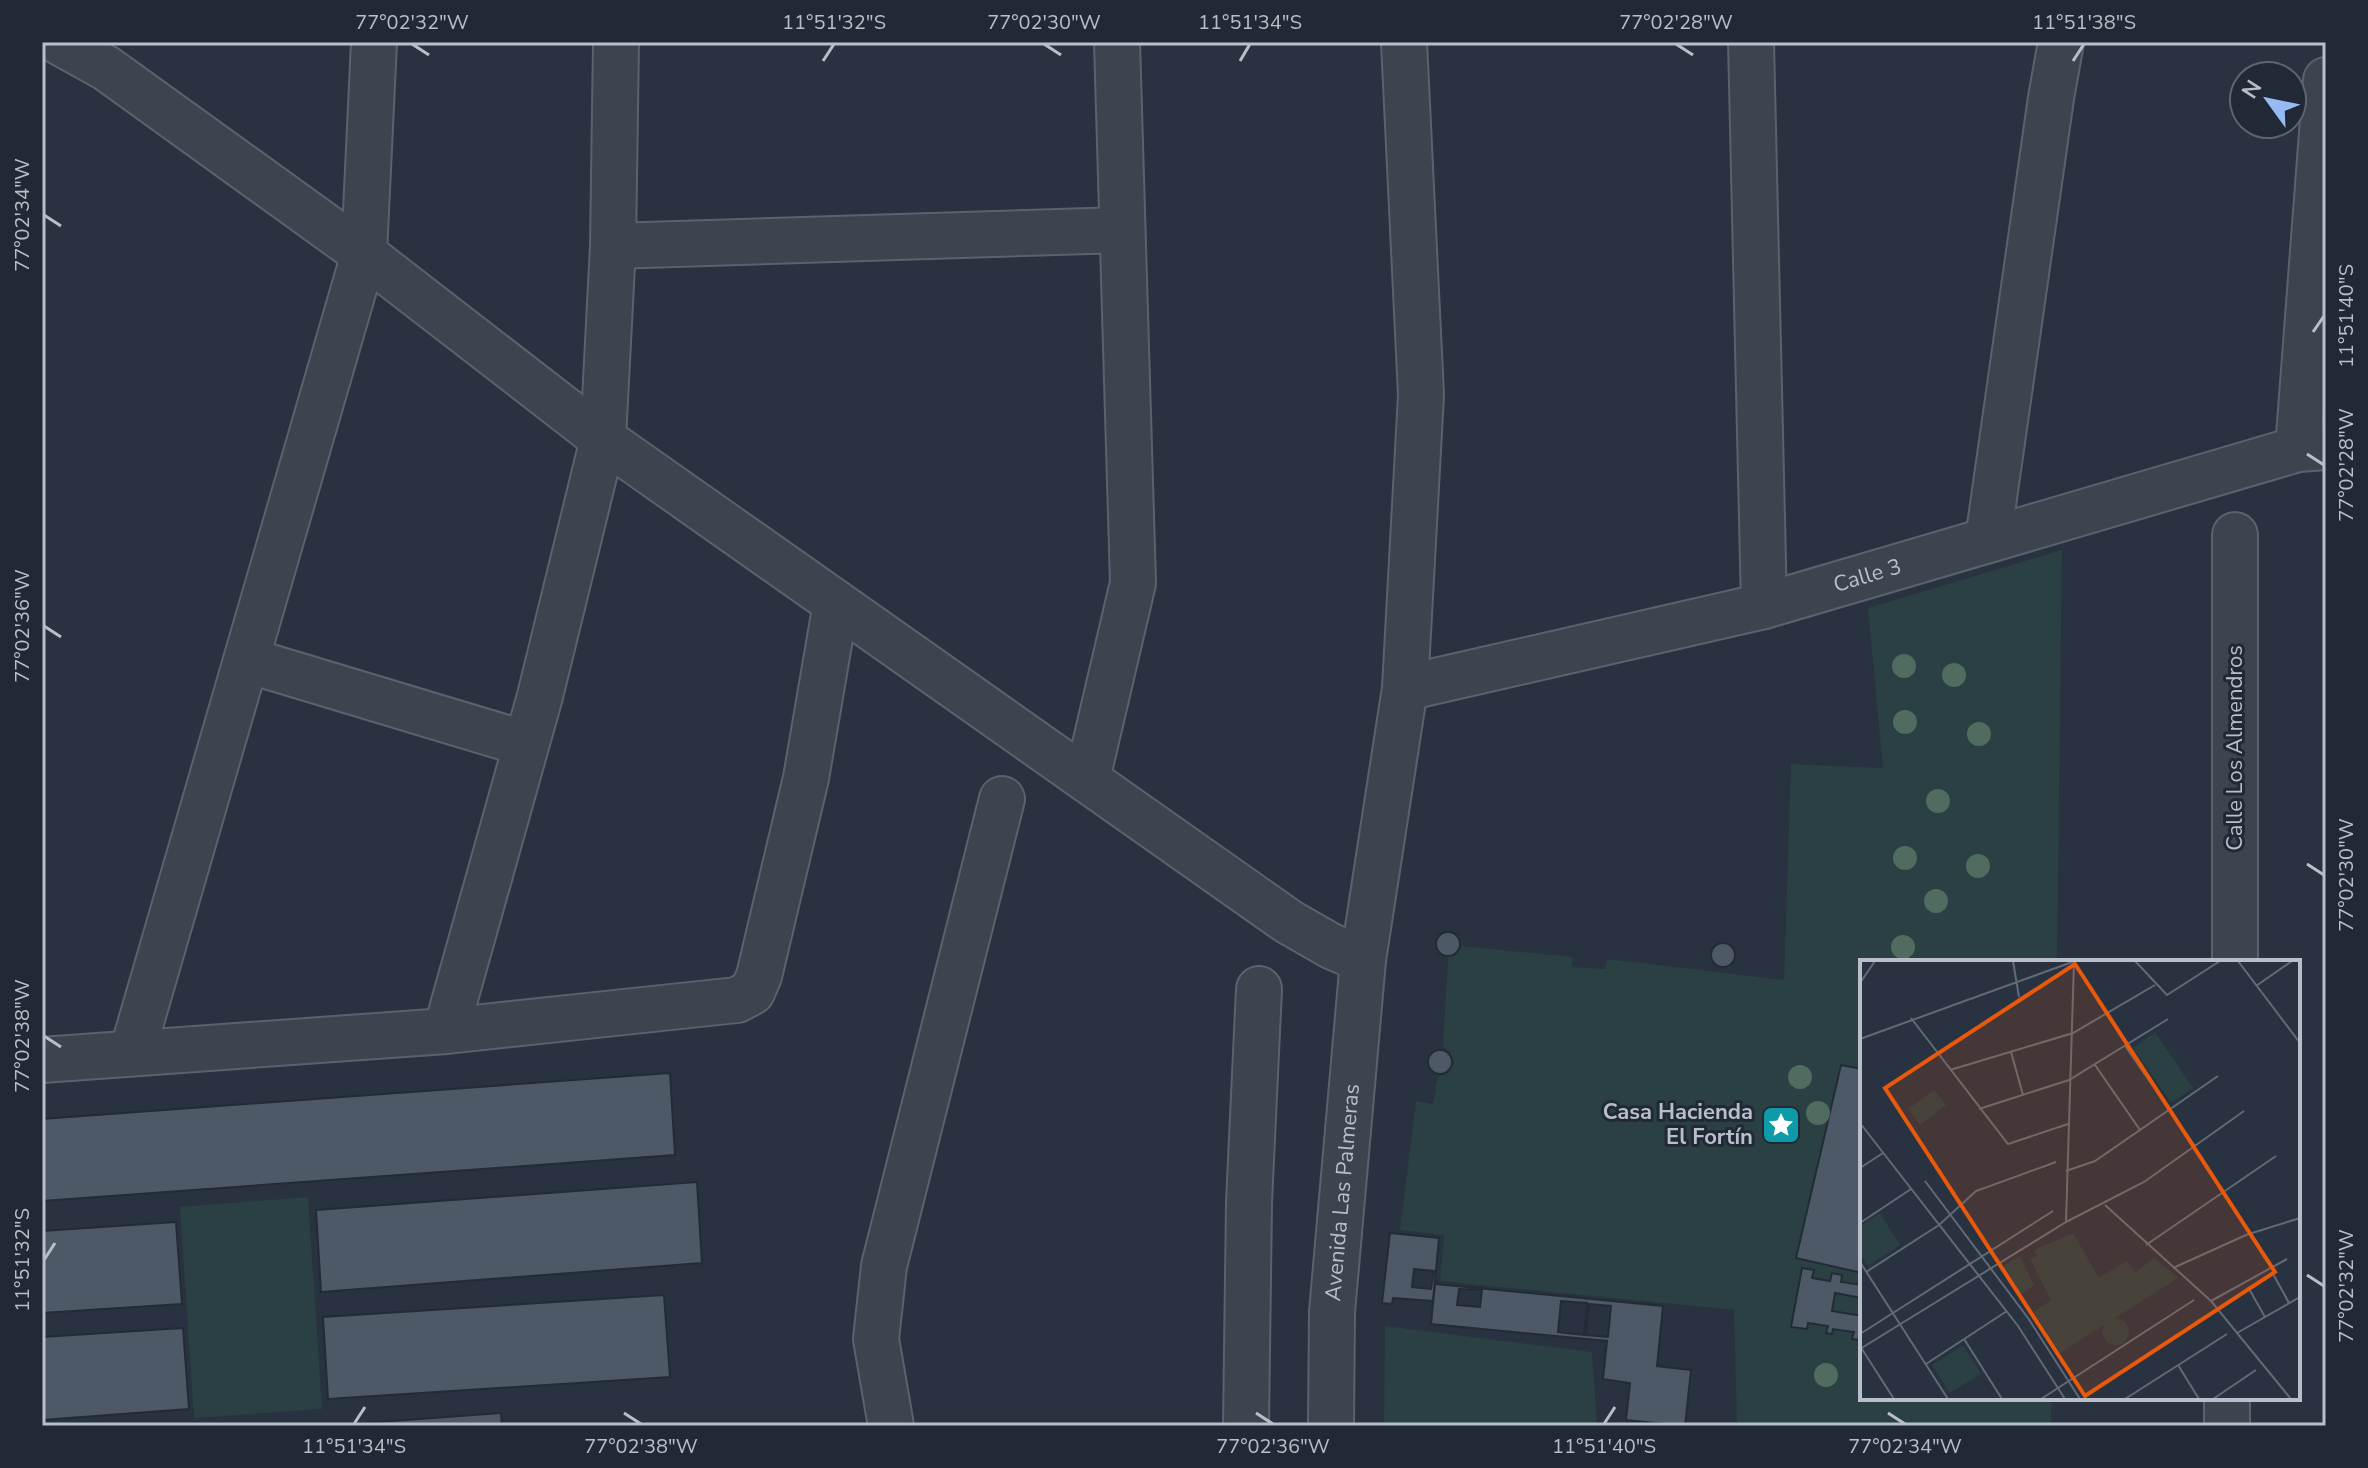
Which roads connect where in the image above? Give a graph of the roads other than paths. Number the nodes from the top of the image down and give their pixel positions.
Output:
1 (59, 42) edge
2 (374, 42) edge
3 (616, 42) edge
4 (1117, 42) edge
5 (1404, 42) edge
6 (1751, 42) edge
7 (2061, 42) edge
8 (2326, 80) edge
9 (1122, 230) junction
10 (613, 246) junction
11 (364, 254) junction
12 (603, 439) junction
13 (2312, 448) edge
14 (2235, 535) dead end
15 (1988, 540) junction
16 (836, 603) junction
17 (1764, 606) junction
18 (247, 660) junction
19 (1405, 688) junction
20 (526, 744) junction
21 (1087, 779) junction
22 (1002, 799) dead end
23 (1363, 960) junction
24 (2235, 960) edge
25 (1259, 989) dead end
26 (446, 1031) junction
27 (132, 1053) junction
28 (42, 1060) edge
29 (2227, 1400) edge
30 (891, 1426) edge
31 (1246, 1426) edge
32 (1331, 1426) edge
33 (2227, 1426) edge

1 - 11 street
2 - 11 street
3 - 10 street
4 - 9 street
5 - 19 street, Avenida Las Palmeras
6 - 17 street
7 - 15 street
8 - 13 street
9 - 10 street
9 - 21 street
10 - 12 street
11 - 12 street
11 - 18 street
12 - 16 street
12 - 20 street
13 - 15 street, Calle 3
14 - 24 street, Calle Los Almendros
15 - 17 street, Calle 3
16 - 21 street
16 - 26 street
17 - 19 street, Calle 3
18 - 20 street
18 - 27 street
19 - 23 street, Avenida Las Palmeras
20 - 26 street
21 - 23 street
22 - 30 street
23 - 32 street, Avenida Las Palmeras
25 - 31 street
26 - 27 street
27 - 28 street
29 - 33 street

